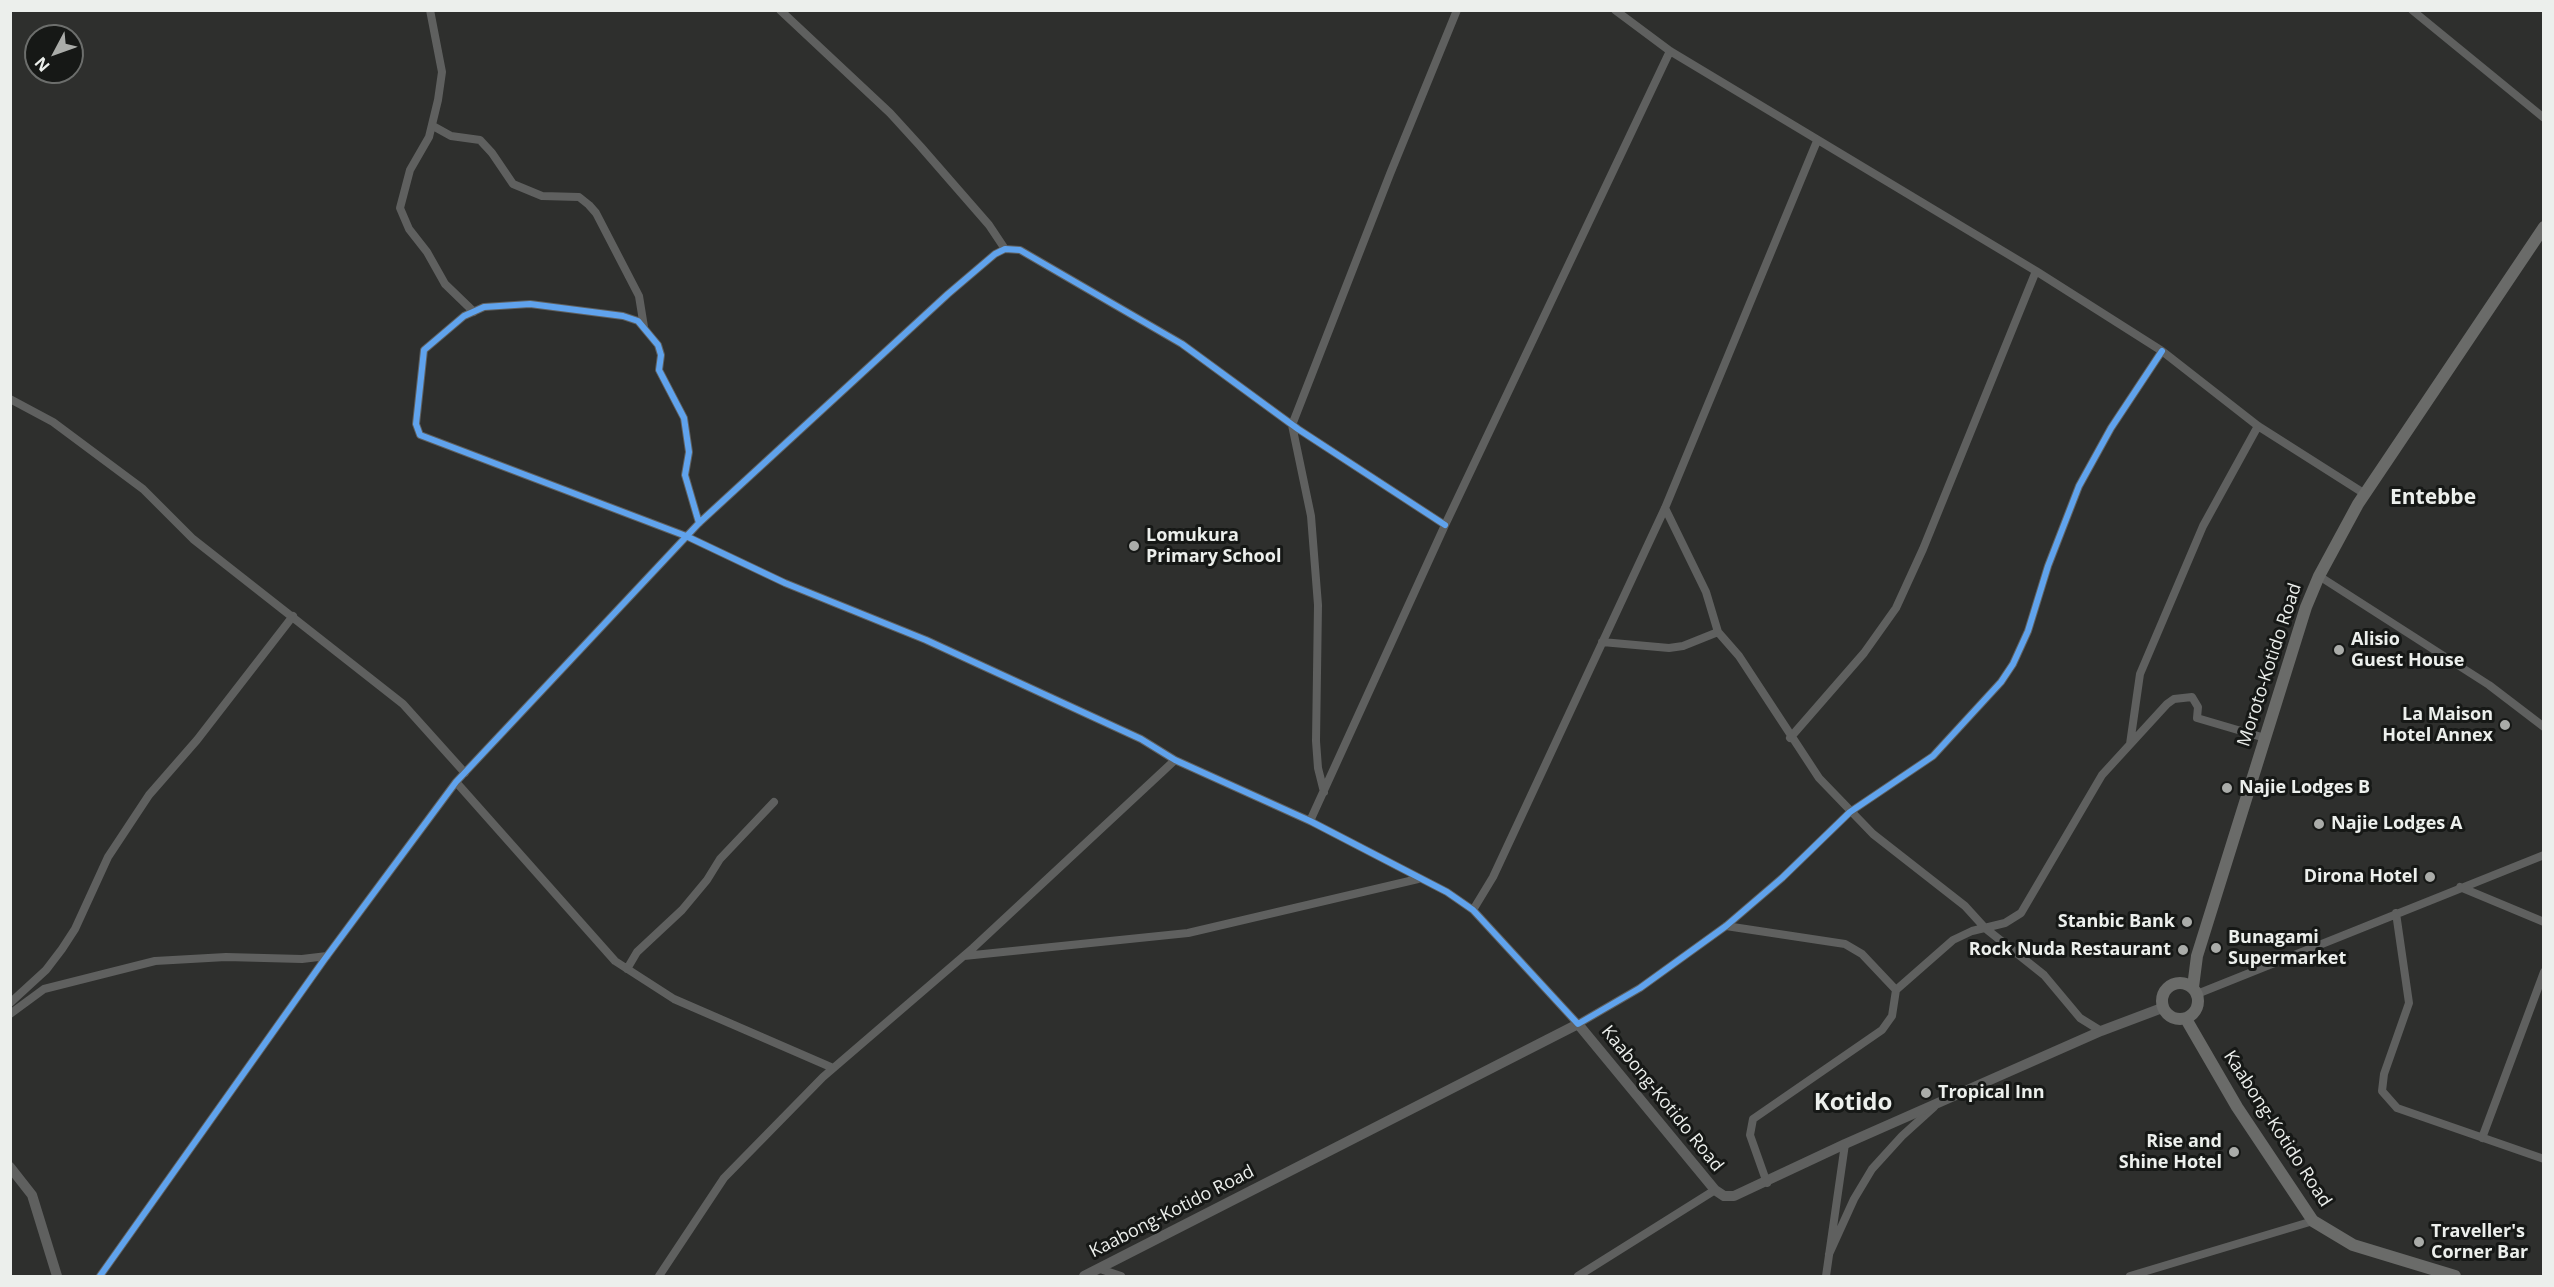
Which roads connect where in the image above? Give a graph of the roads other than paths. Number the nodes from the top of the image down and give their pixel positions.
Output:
1 (430, 10) edge
2 (780, 10) edge
3 (1457, 10) edge
4 (1615, 10) edge
5 (2412, 10) edge
6 (1670, 51) junction
7 (2544, 118) edge
8 (433, 126) junction
9 (1817, 141) junction
10 (2544, 227) edge
11 (1005, 249) junction
12 (2036, 271) junction
13 (474, 312) junction
14 (645, 327) junction
15 (2162, 351) junction
16 (10, 399) edge
17 (1292, 425) junction
18 (2258, 426) junction
19 (2365, 494) junction
20 (1665, 508) junction
21 (699, 523) junction
22 (1446, 525) junction
23 (686, 536) junction
24 (2319, 576) junction
25 (293, 616) junction
26 (1718, 632) junction
27 (1602, 642) junction
28 (2544, 727) edge
29 (1791, 738) junction
30 (2265, 738) junction
31 (2130, 745) junction
32 (1175, 760) junction
33 (465, 772) junction
34 (456, 782) junction
35 (1324, 792) junction
36 (774, 802) dead end
37 (1850, 812) junction
38 (1310, 821) junction
39 (2544, 855) edge
40 (1418, 879) junction
41 (2460, 887) junction
42 (1473, 910) junction
43 (2396, 913) junction
44 (2544, 922) edge
45 (1726, 926) junction
46 (1985, 928) junction
47 (327, 956) junction
48 (963, 956) junction
49 (2197, 956) junction
50 (627, 969) junction
51 (2544, 972) edge
52 (2177, 982) junction
53 (1896, 990) junction
54 (2195, 990) junction
55 (10, 1003) edge
56 (2162, 1008) junction
57 (10, 1014) edge
58 (2186, 1019) junction
59 (1578, 1024) junction
60 (2101, 1031) junction
61 (833, 1068) junction
62 (1939, 1102) junction
63 (2482, 1138) junction
64 (1845, 1144) junction
65 (2544, 1159) edge
66 (10, 1167) edge
67 (1767, 1183) junction
68 (1715, 1191) junction
69 (2313, 1221) junction
70 (1829, 1254) junction
71 (1100, 1269) junction
72 (57, 1276) edge
73 (100, 1276) edge
74 (659, 1276) edge
75 (1085, 1276) edge
76 (1121, 1276) edge
77 (1578, 1276) edge
78 (1826, 1276) edge
79 (2130, 1276) edge
80 (2455, 1276) edge

1 - 8 street
2 - 11 street
3 - 17 street
4 - 6 street
5 - 7 street
6 - 9 street
6 - 22 street
8 - 13 street
8 - 14 street
9 - 12 street
9 - 20 street
10 - 19 main road, Moroto-Kotido Road
11 - 17 street
11 - 21 street
12 - 15 street
12 - 29 street
13 - 14 street
13 - 23 street
14 - 21 street
15 - 18 street
15 - 37 street
16 - 25 street
17 - 22 street
17 - 35 street
18 - 19 street
18 - 31 street
19 - 24 main road, Moroto-Kotido Road
20 - 26 street
20 - 27 street
21 - 23 street
22 - 35 street
23 - 32 street
23 - 33 street
24 - 28 street
24 - 30 main road, Moroto-Kotido Road
25 - 33 street
25 - 55 street
26 - 27 street
26 - 29 street
27 - 42 street
29 - 37 street
30 - 31 street
30 - 49 main road, Moroto-Kotido Road
31 - 46 street
32 - 38 street
32 - 48 street
33 - 34 street
34 - 47 street
34 - 50 street
35 - 38 street
36 - 50 street
37 - 45 street
37 - 46 street
38 - 40 street
39 - 41 street
40 - 42 street
40 - 48 street
41 - 43 street
41 - 44 street
42 - 59 street
43 - 54 street
43 - 63 street
45 - 53 street
45 - 59 street
46 - 53 street
46 - 60 street
47 - 57 street
47 - 73 street
48 - 61 street
49 - 52 main road, Moroto-Kotido Road
49 - 54 main road, Moroto-Kotido Road
50 - 61 street
51 - 63 street
52 - 54 main road
52 - 56 main road
53 - 67 street
54 - 58 main road
56 - 58 main road
56 - 60 street, Kaabong-Kotido Road
58 - 69 main road, Kaabong-Kotido Road
59 - 68 street, Kaabong-Kotido Road
59 - 71 street, Kaabong-Kotido Road
60 - 62 street, Kaabong-Kotido Road
61 - 74 street
62 - 64 street, Kaabong-Kotido Road
62 - 70 street
63 - 65 street
64 - 67 street, Kaabong-Kotido Road
64 - 70 street
66 - 72 street
67 - 68 street, Kaabong-Kotido Road
68 - 77 street
69 - 79 street
69 - 80 main road, Kaabong-Kotido Road
70 - 78 street
71 - 75 street, Kaabong-Kotido Road
71 - 76 street

